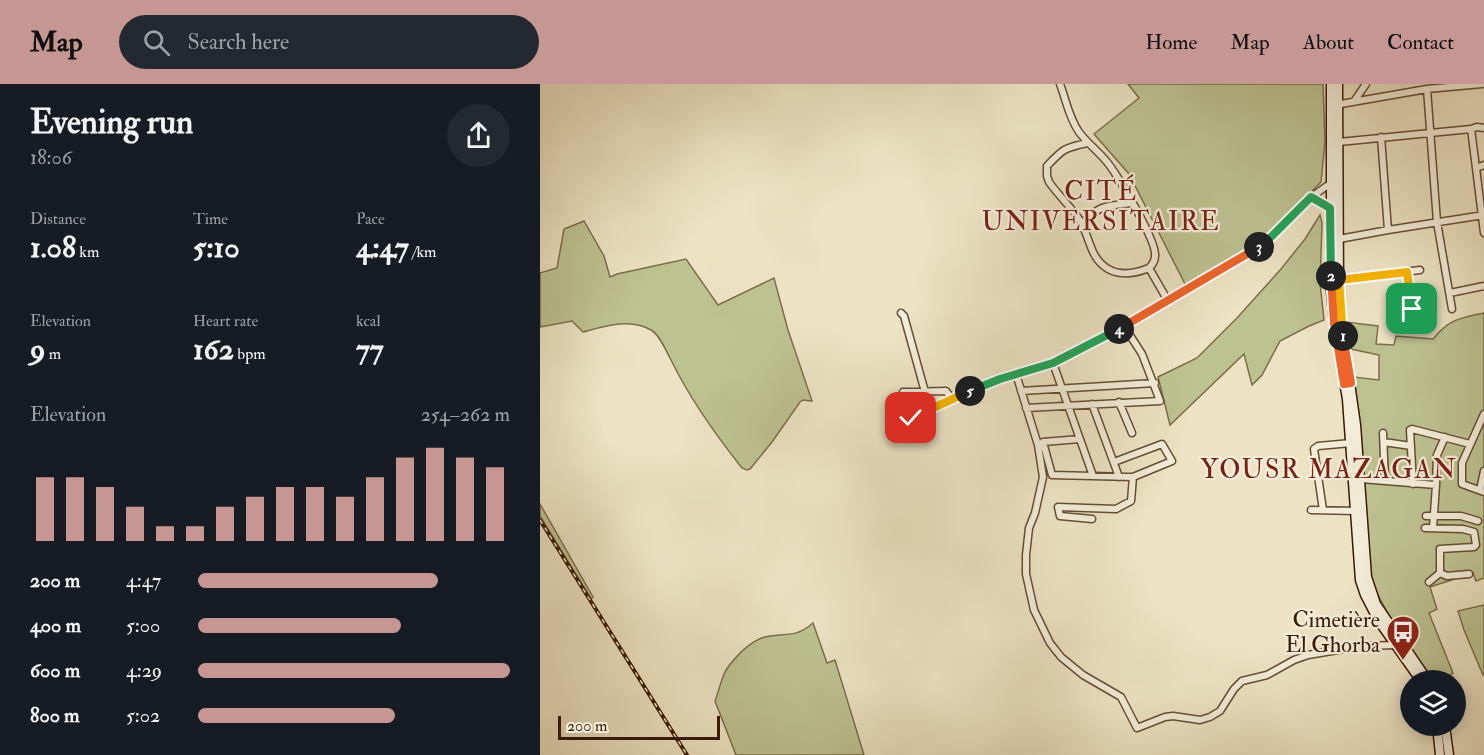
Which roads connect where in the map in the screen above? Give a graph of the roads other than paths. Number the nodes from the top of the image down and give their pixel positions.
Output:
1 (1060, 84) edge
2 (1331, 84) edge
3 (1338, 84) edge
4 (1366, 84) edge
5 (1482, 84) edge
6 (1436, 86) edge
7 (1426, 89) junction
8 (1355, 100) junction
9 (1338, 102) junction
10 (1484, 128) edge
11 (1471, 129) junction
12 (1429, 134) junction
13 (1381, 137) junction
14 (1339, 142) junction
15 (1087, 143) junction
16 (1484, 165) edge
17 (1476, 168) junction
18 (1330, 184) junction
19 (1311, 197) junction
20 (1131, 203) junction
21 (1330, 208) junction
22 (1482, 215) edge
23 (1437, 222) junction
24 (1082, 224) junction
25 (1388, 230) junction
26 (1484, 233) edge
27 (1339, 239) junction
28 (1149, 268) junction
29 (1420, 270) dead end
30 (1407, 272) junction
31 (1339, 280) junction
32 (1484, 286) edge
33 (1450, 293) junction
34 (1168, 302) junction
35 (1452, 309) dead end
36 (901, 313) dead end
37 (1409, 324) dead end
38 (1124, 326) junction
39 (1053, 363) junction
40 (1016, 374) junction
41 (1155, 383) junction
42 (1348, 383) junction
43 (1062, 389) junction
44 (1021, 391) junction
45 (903, 392) dead end
46 (925, 392) junction
47 (952, 399) junction
48 (1350, 399) junction
49 (1119, 402) junction
50 (1092, 404) junction
51 (1068, 406) junction
52 (1026, 408) junction
53 (1484, 414) edge
54 (911, 418) dead end
55 (1132, 433) dead end
56 (1383, 433) dead end
57 (1444, 437) junction
58 (1080, 439) junction
59 (1384, 442) junction
60 (1351, 443) junction
61 (1470, 444) junction
62 (1411, 446) junction
63 (1114, 462) junction
64 (1484, 471) edge
65 (1093, 476) junction
66 (1119, 477) junction
67 (1133, 477) junction
68 (1361, 479) junction
69 (1385, 481) junction
70 (1413, 484) junction
71 (1436, 486) junction
72 (1482, 491) edge
73 (1311, 510) dead end
74 (1323, 510) junction
75 (1356, 511) junction
76 (1426, 516) dead end
77 (1434, 516) junction
78 (1092, 519) dead end
79 (1478, 521) dead end
80 (1425, 528) dead end
81 (1434, 528) junction
82 (1440, 573) junction
83 (1469, 574) dead end
84 (1429, 582) dead end
85 (1391, 632) junction
86 (1397, 645) junction
87 (1414, 670) edge
88 (1420, 670) edge
89 (1438, 736) edge
90 (1446, 736) edge
91 (1440, 755) edge
92 (1449, 755) edge

1 - 15 street
2 - 9 main road
3 - 9 main road
4 - 8 street
5 - 6 street
6 - 7 street
7 - 8 street
7 - 12 street
8 - 9 street
9 - 14 main road
9 - 18 main road
10 - 11 street
11 - 12 street
11 - 17 street
12 - 13 street
12 - 23 street
13 - 14 street
13 - 25 street
14 - 27 main road
15 - 20 street
15 - 24 street
16 - 17 street
17 - 22 street
18 - 19 street
18 - 21 main road
19 - 21 street
19 - 34 street
20 - 24 street
20 - 28 street
21 - 42 main road
22 - 23 street
22 - 26 street
23 - 25 street
23 - 33 street
24 - 28 street
25 - 27 street
27 - 31 main road
28 - 34 street
29 - 30 street
30 - 31 street
30 - 37 street
31 - 42 main road
32 - 33 street
33 - 35 street
34 - 38 street
36 - 46 street
38 - 39 street
38 - 41 street
39 - 40 street
39 - 43 street
40 - 44 street
40 - 47 street
41 - 43 street
41 - 49 street
42 - 48 main road
43 - 44 street
43 - 51 street
44 - 52 street
45 - 46 street
46 - 47 street
47 - 54 street
48 - 60 main road
48 - 68 main road
49 - 50 street
49 - 55 street
50 - 51 street
50 - 63 street
51 - 52 street
51 - 58 street
52 - 86 street
53 - 61 street
56 - 59 street
57 - 61 street
57 - 62 street
57 - 71 street
58 - 65 street
58 - 65 street
59 - 62 street
59 - 69 street
60 - 74 street
60 - 75 main road
61 - 72 street
62 - 70 street
63 - 66 street
63 - 67 street
64 - 72 street
65 - 66 street
66 - 67 street
67 - 78 street
68 - 69 street
68 - 85 main road
69 - 70 street
70 - 71 street
71 - 77 street
73 - 74 street
74 - 75 street
75 - 85 main road
76 - 77 street
77 - 79 street
77 - 81 street
80 - 81 street
81 - 82 street
82 - 83 street
82 - 84 street
85 - 86 main road
85 - 88 main road
86 - 87 main road
89 - 91 main road
90 - 92 main road

